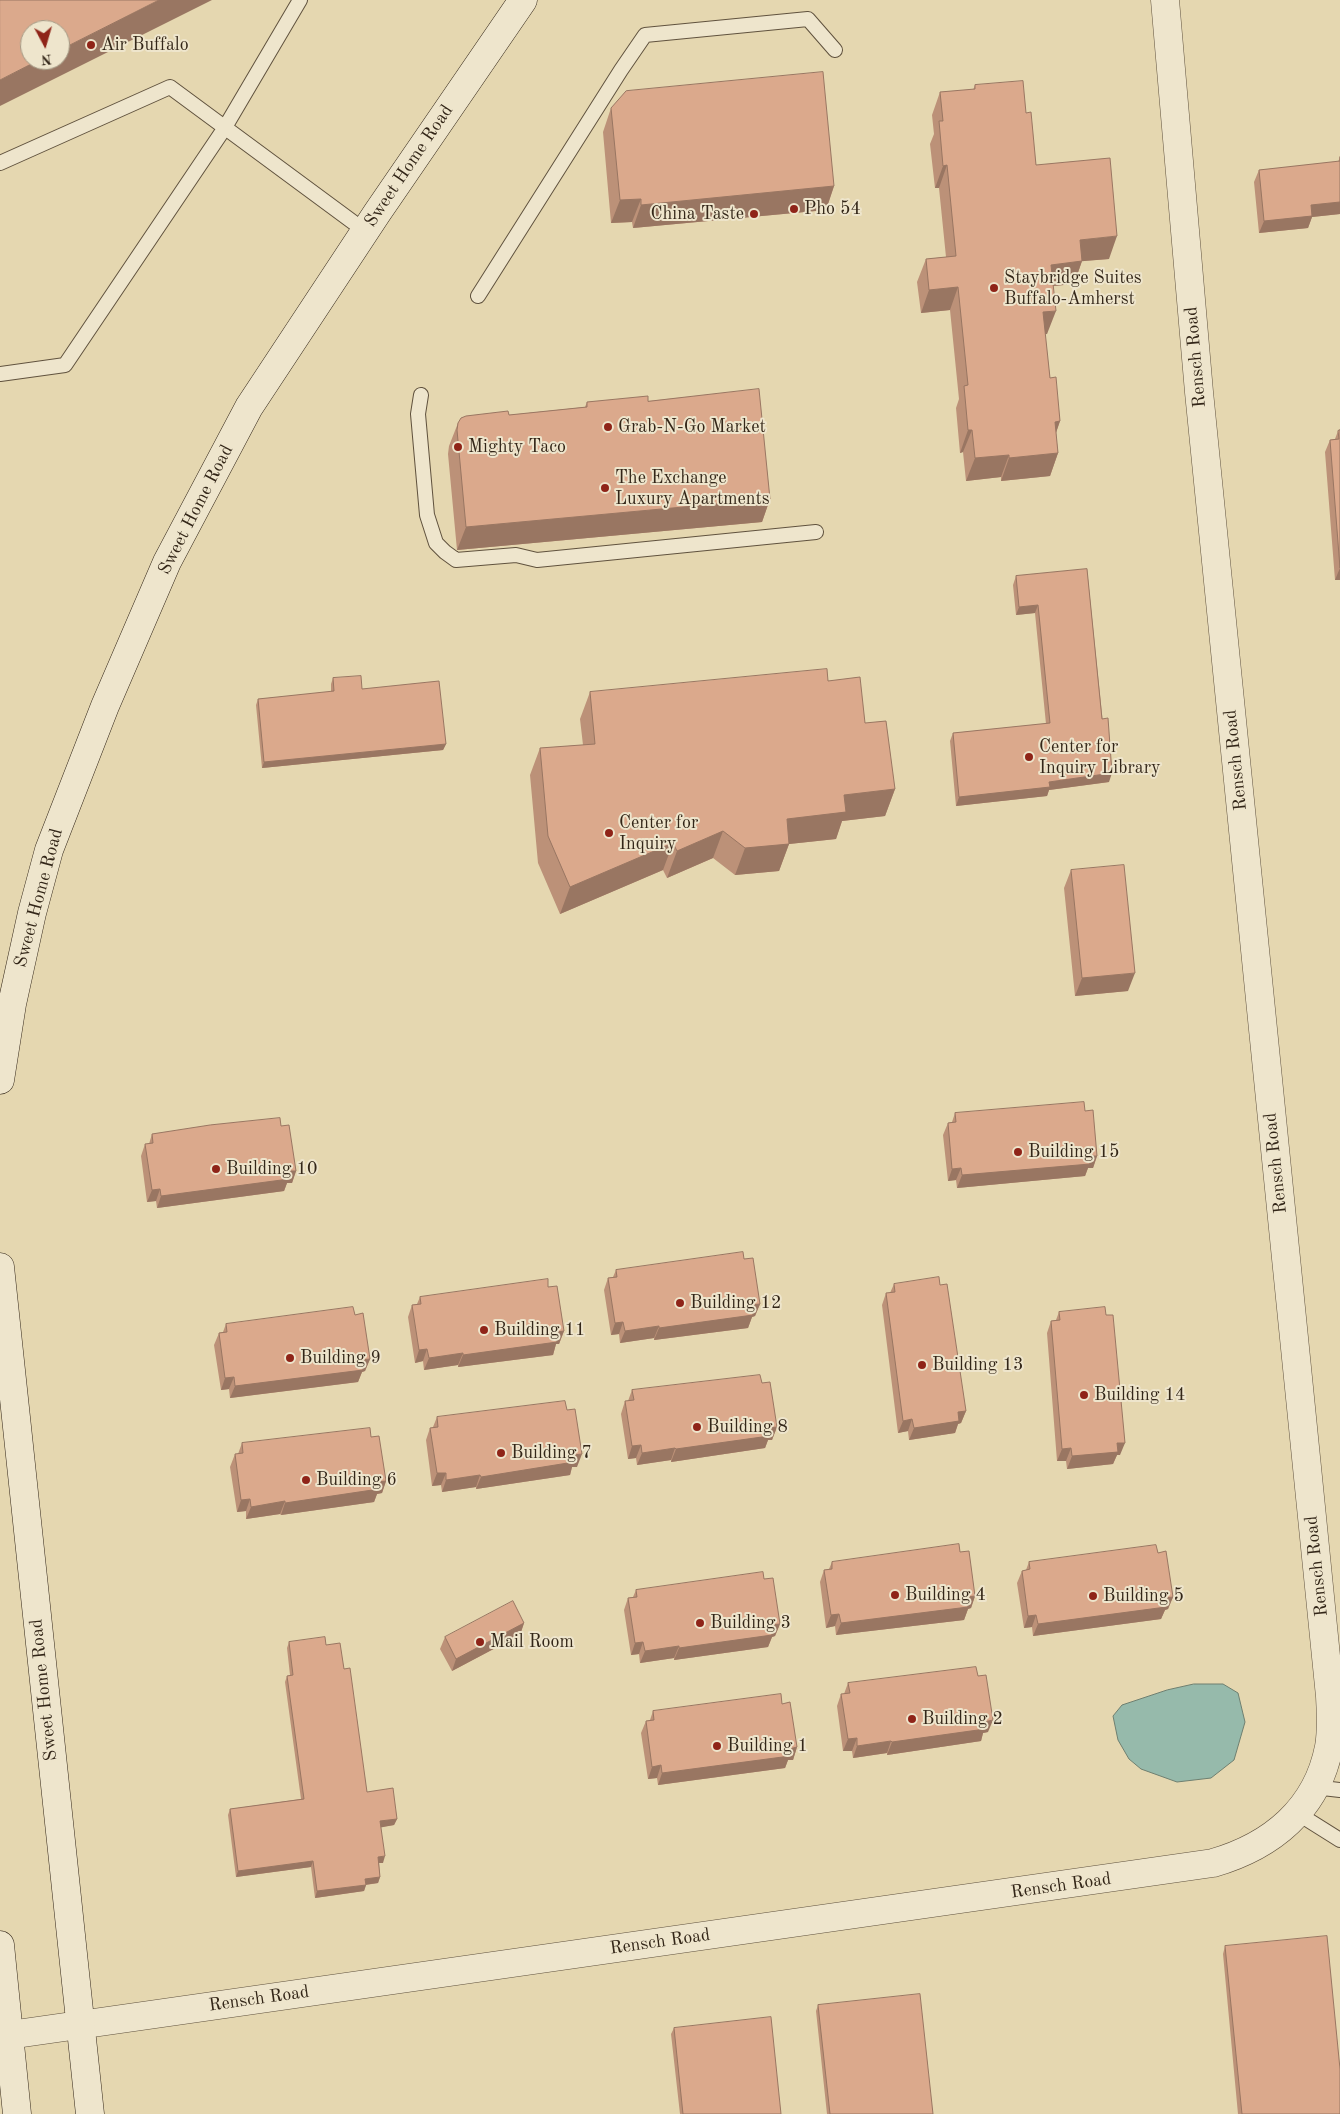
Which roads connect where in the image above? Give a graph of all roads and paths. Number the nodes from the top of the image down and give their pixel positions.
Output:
1 (300, 0) edge
2 (523, 0) edge
3 (1165, 0) edge
4 (834, 50) dead end
5 (224, 129) junction
6 (0, 163) edge
7 (365, 231) junction
8 (478, 296) dead end
9 (0, 374) edge
10 (421, 395) dead end
11 (816, 532) dead end
12 (6, 1002) edge
13 (0, 1080) edge
14 (0, 1267) edge
15 (1336, 1721) edge
16 (1327, 1789) edge
17 (1298, 1814) junction
18 (1340, 1840) edge
19 (0, 1945) edge
20 (80, 2024) junction
21 (3, 2035) edge
22 (17, 2114) edge
23 (90, 2114) edge

1 - 5 lane
2 - 7 street, Sweet Home Road
3 - 15 street, Rensch Road
4 - 8 lane
5 - 6 lane
5 - 7 lane
5 - 9 lane
7 - 12 street, Sweet Home Road
10 - 11 lane
12 - 13 street, Sweet Home Road
14 - 20 street, Sweet Home Road
15 - 16 street, Rensch Road
16 - 17 street, Rensch Road
17 - 18 lane
17 - 20 street, Rensch Road
19 - 21 street
20 - 21 street, Rensch Road
20 - 23 street, Sweet Home Road
21 - 22 street

